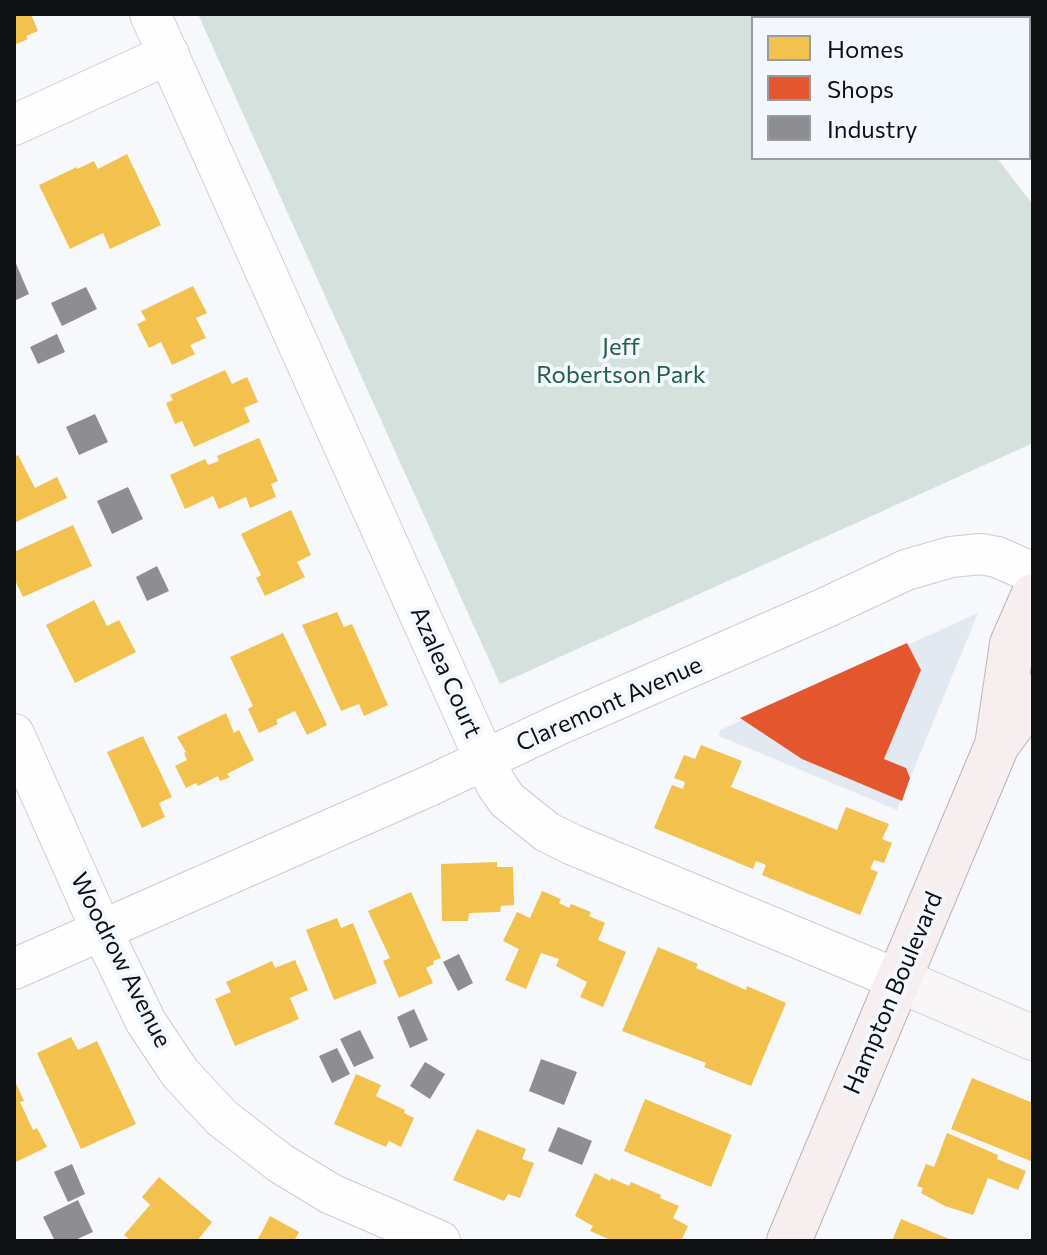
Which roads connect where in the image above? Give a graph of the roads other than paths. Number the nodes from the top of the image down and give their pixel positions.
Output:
1 (150, 14) edge
2 (169, 54) junction
3 (14, 125) edge
4 (1033, 573) edge
5 (1033, 596) edge
6 (1033, 696) edge
7 (14, 734) edge
8 (997, 745) junction
9 (485, 760) junction
10 (101, 929) junction
11 (14, 969) edge
12 (899, 980) junction
13 (1033, 1038) edge
14 (440, 1241) edge
15 (789, 1241) edge

1 - 2 street, Azalea Court
2 - 3 street
2 - 9 street, Azalea Court
4 - 9 street, Claremont Avenue
5 - 8 main road, Hampton Boulevard
6 - 8 main road, Hampton Boulevard
7 - 10 street, Woodrow Avenue
8 - 12 main road, Hampton Boulevard
9 - 10 street, Claremont Avenue
9 - 12 street, Azalea Court
10 - 11 street, Claremont Avenue
10 - 14 street, Woodrow Avenue
12 - 13 street, Azalea Court
12 - 15 main road, Hampton Boulevard

